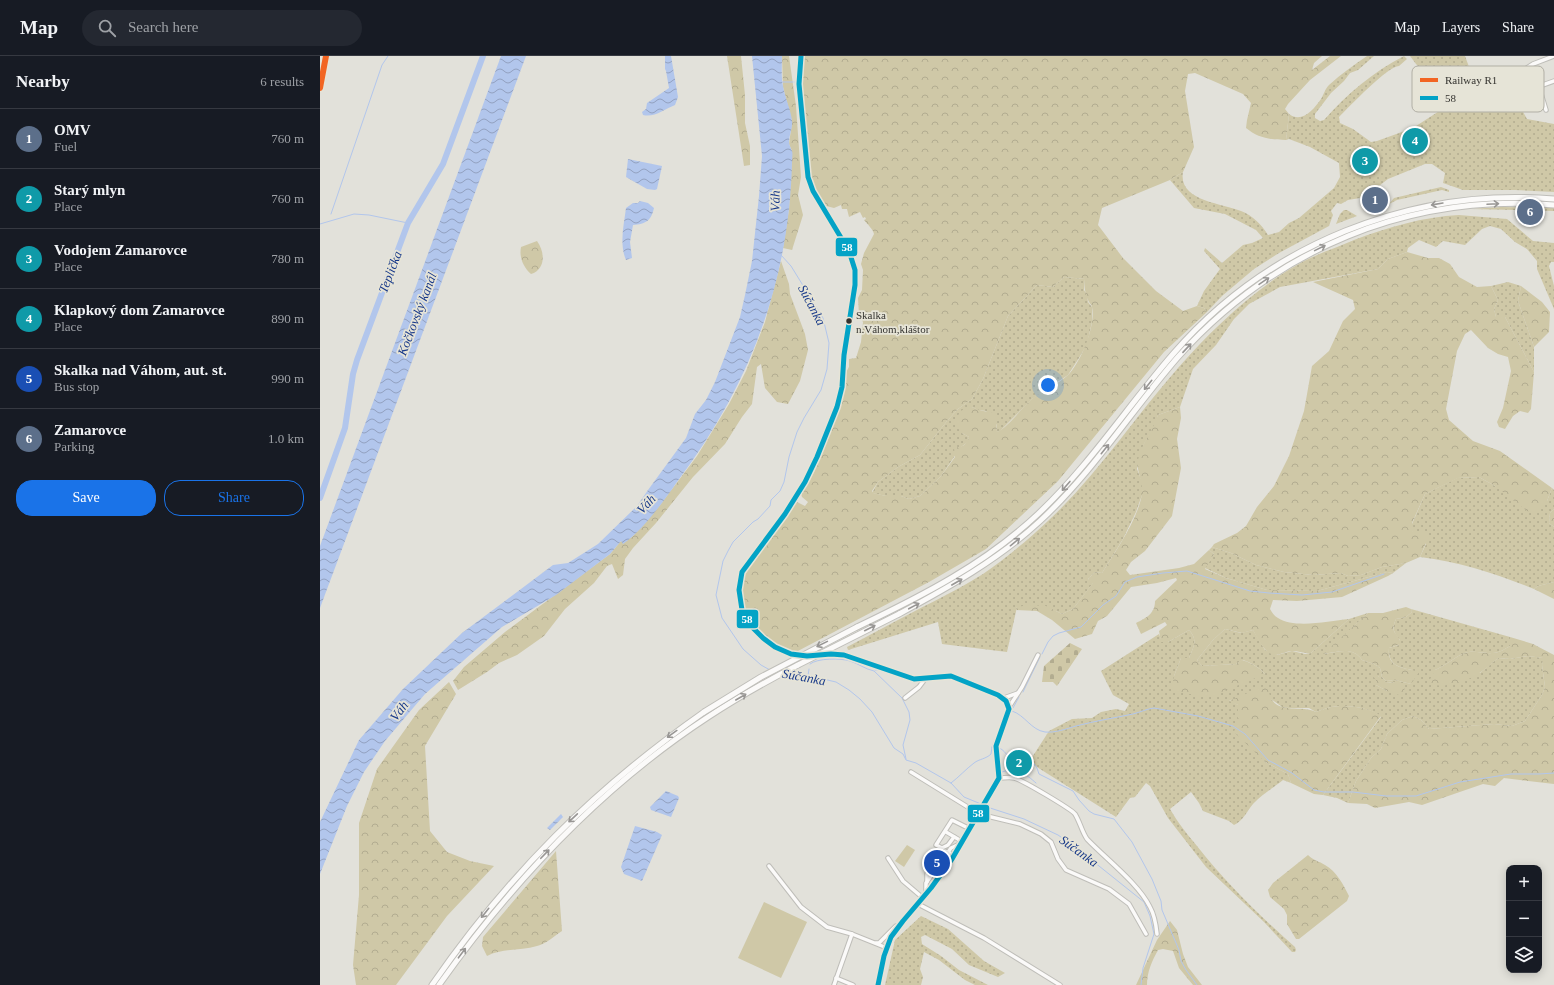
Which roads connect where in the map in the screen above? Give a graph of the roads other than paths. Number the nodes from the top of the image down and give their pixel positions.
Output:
1 (801, 56) edge
2 (1554, 56) edge
3 (1530, 66) edge
4 (1554, 81) edge
5 (1544, 85) edge
6 (1544, 104) edge
7 (1546, 110) dead end
8 (1554, 198) edge
9 (1554, 205) edge
10 (1038, 655) dead end
11 (925, 679) junction
12 (1019, 693) junction
13 (905, 698) dead end
14 (1004, 698) junction
15 (1009, 707) junction
16 (911, 772) dead end
17 (999, 778) junction
18 (979, 814) junction
19 (970, 829) junction
20 (946, 832) junction
21 (954, 837) junction
22 (963, 842) junction
23 (948, 852) junction
24 (888, 858) dead end
25 (952, 859) junction
26 (769, 866) dead end
27 (924, 896) junction
28 (918, 904) junction
29 (898, 928) junction
30 (852, 934) junction
31 (1146, 934) dead end
32 (1157, 934) dead end
33 (874, 943) junction
34 (887, 948) junction
35 (836, 978) junction
36 (432, 985) edge
37 (439, 985) edge
38 (834, 985) edge
39 (854, 985) edge
40 (878, 985) edge
41 (1060, 985) edge

1 - 11 main road
2 - 3 street
4 - 5 street
6 - 7 street
8 -> 36 highway, bridge
37 -> 9 highway, bridge
10 - 12 street
11 - 13 street
11 - 14 main road
12 - 14 street
12 - 15 street
14 - 15 main road
15 - 17 main road
16 - 18 street
17 - 18 main road
17 - 32 street
18 - 19 main road
18 - 31 street
19 - 20 street
19 - 22 main road
20 - 21 street
20 - 21 street
21 - 22 street
22 - 23 street
22 - 25 main road
23 - 25 street
23 - 27 street
24 - 27 street
25 - 27 main road
26 - 30 street
27 - 28 main road
28 - 29 main road
28 - 41 street
29 - 33 street
29 - 34 main road
30 - 33 street
30 - 35 street
33 - 34 street
34 - 40 main road
35 - 38 street
35 - 39 street

